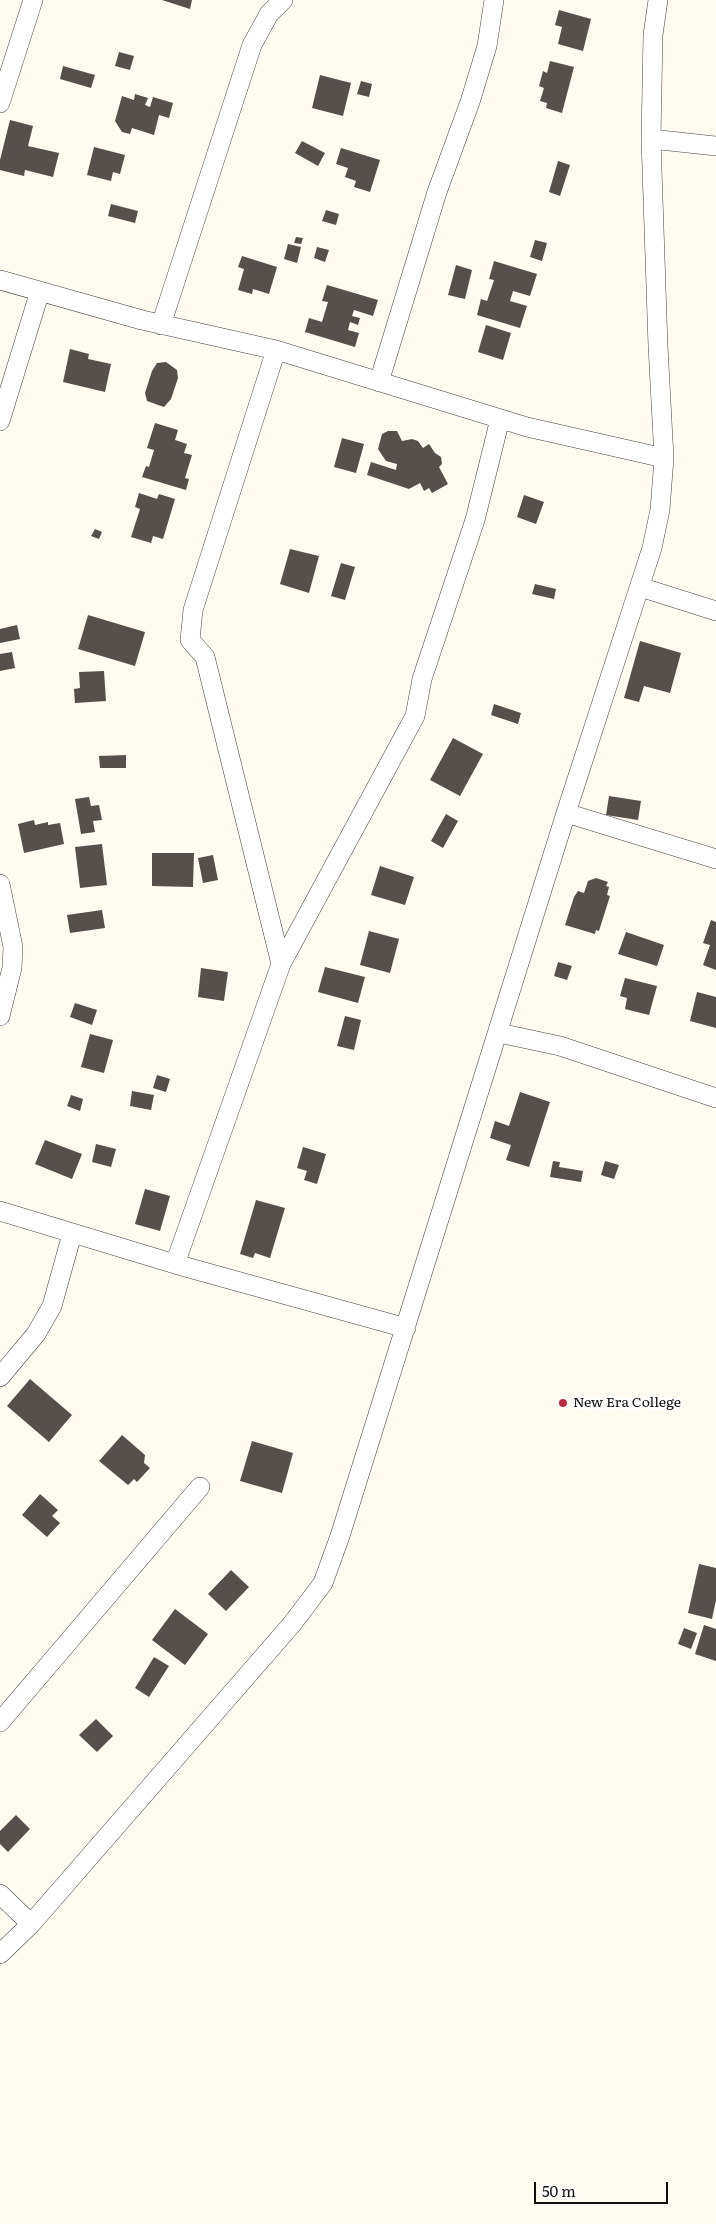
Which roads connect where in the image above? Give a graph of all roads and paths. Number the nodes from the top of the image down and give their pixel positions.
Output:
1 (34, 0) edge
2 (283, 0) edge
3 (494, 0) edge
4 (658, 0) edge
5 (0, 103) edge
6 (651, 140) junction
7 (716, 146) edge
8 (0, 280) edge
9 (40, 291) junction
10 (161, 324) junction
11 (276, 350) junction
12 (379, 382) junction
13 (500, 419) junction
14 (0, 421) edge
15 (664, 458) junction
16 (640, 587) junction
17 (716, 611) edge
18 (566, 813) junction
19 (716, 859) edge
20 (0, 884) edge
21 (281, 964) junction
22 (0, 1016) edge
23 (499, 1033) junction
24 (716, 1098) edge
25 (0, 1211) edge
26 (72, 1234) junction
27 (175, 1264) junction
28 (406, 1328) junction
29 (0, 1377) edge
30 (200, 1488) dead end
31 (0, 1722) edge
32 (0, 1894) edge
33 (31, 1924) junction
34 (0, 1954) edge

1 - 5 street
2 - 10 street
3 - 12 street
4 - 6 street
6 - 7 street
6 - 15 street
8 - 9 street
9 - 10 street
9 - 14 street
10 - 11 street
11 - 12 street
11 - 21 street
12 - 13 street
13 - 15 street
13 - 21 street
15 - 16 street
16 - 17 street
16 - 18 street
18 - 19 street
18 - 23 street
20 - 22 street
21 - 27 street
23 - 24 street
23 - 28 street
25 - 26 street
26 - 27 street
26 - 29 street
27 - 28 street
28 - 33 street
30 - 31 street
32 - 33 street
33 - 34 street

